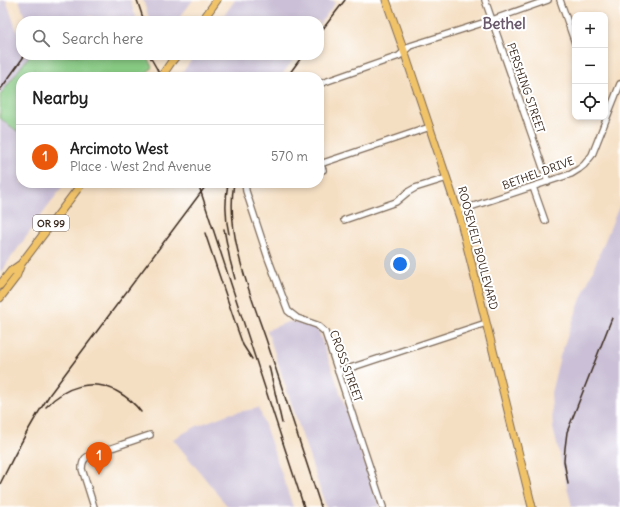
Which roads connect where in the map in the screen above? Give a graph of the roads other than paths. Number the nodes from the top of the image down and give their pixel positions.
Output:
1 (218, 0) edge
2 (386, 0) edge
3 (485, 0) edge
4 (548, 0) edge
5 (560, 0) edge
6 (206, 16) edge
7 (492, 20) junction
8 (572, 34) edge
9 (404, 51) junction
10 (173, 60) edge
11 (164, 72) edge
12 (324, 82) edge
13 (620, 84) edge
14 (602, 120) edge
15 (604, 124) junction
16 (430, 127) junction
17 (324, 163) edge
18 (447, 178) junction
19 (548, 182) junction
20 (533, 187) junction
21 (78, 188) edge
22 (246, 188) edge
23 (458, 211) junction
24 (344, 220) dead end
25 (545, 221) dead end
26 (21, 264) junction
27 (0, 285) edge
28 (0, 298) edge
29 (486, 323) junction
30 (338, 372) junction
31 (150, 434) dead end
32 (94, 507) edge
33 (383, 507) edge
34 (532, 507) edge

1 - 6 main road
2 - 9 main road, ROOSEVELT BOULEVARD
3 - 7 street, PERSHING STREET
4 - 7 street
5 - 8 street
7 - 9 street
7 - 19 street, PERSHING STREET
9 - 12 street
9 - 16 main road, ROOSEVELT BOULEVARD
10 - 11 main road, bridge
13 - 15 street, BETHEL DRIVE
14 - 15 street
15 - 19 street, BETHEL DRIVE
16 - 17 street
16 - 18 main road, ROOSEVELT BOULEVARD
18 - 23 main road, ROOSEVELT BOULEVARD
18 - 24 street
19 - 20 street, BETHEL DRIVE
20 - 23 street, BETHEL DRIVE
20 - 25 street
21 - 26 main road, OR 99
22 - 30 street, CROSS STREET
23 - 29 main road, ROOSEVELT BOULEVARD
26 - 27 main road, OR 99
26 - 28 main road, OR 99
29 - 30 street
29 - 34 main road, ROOSEVELT BOULEVARD
30 - 33 street, CROSS STREET
31 - 32 street

